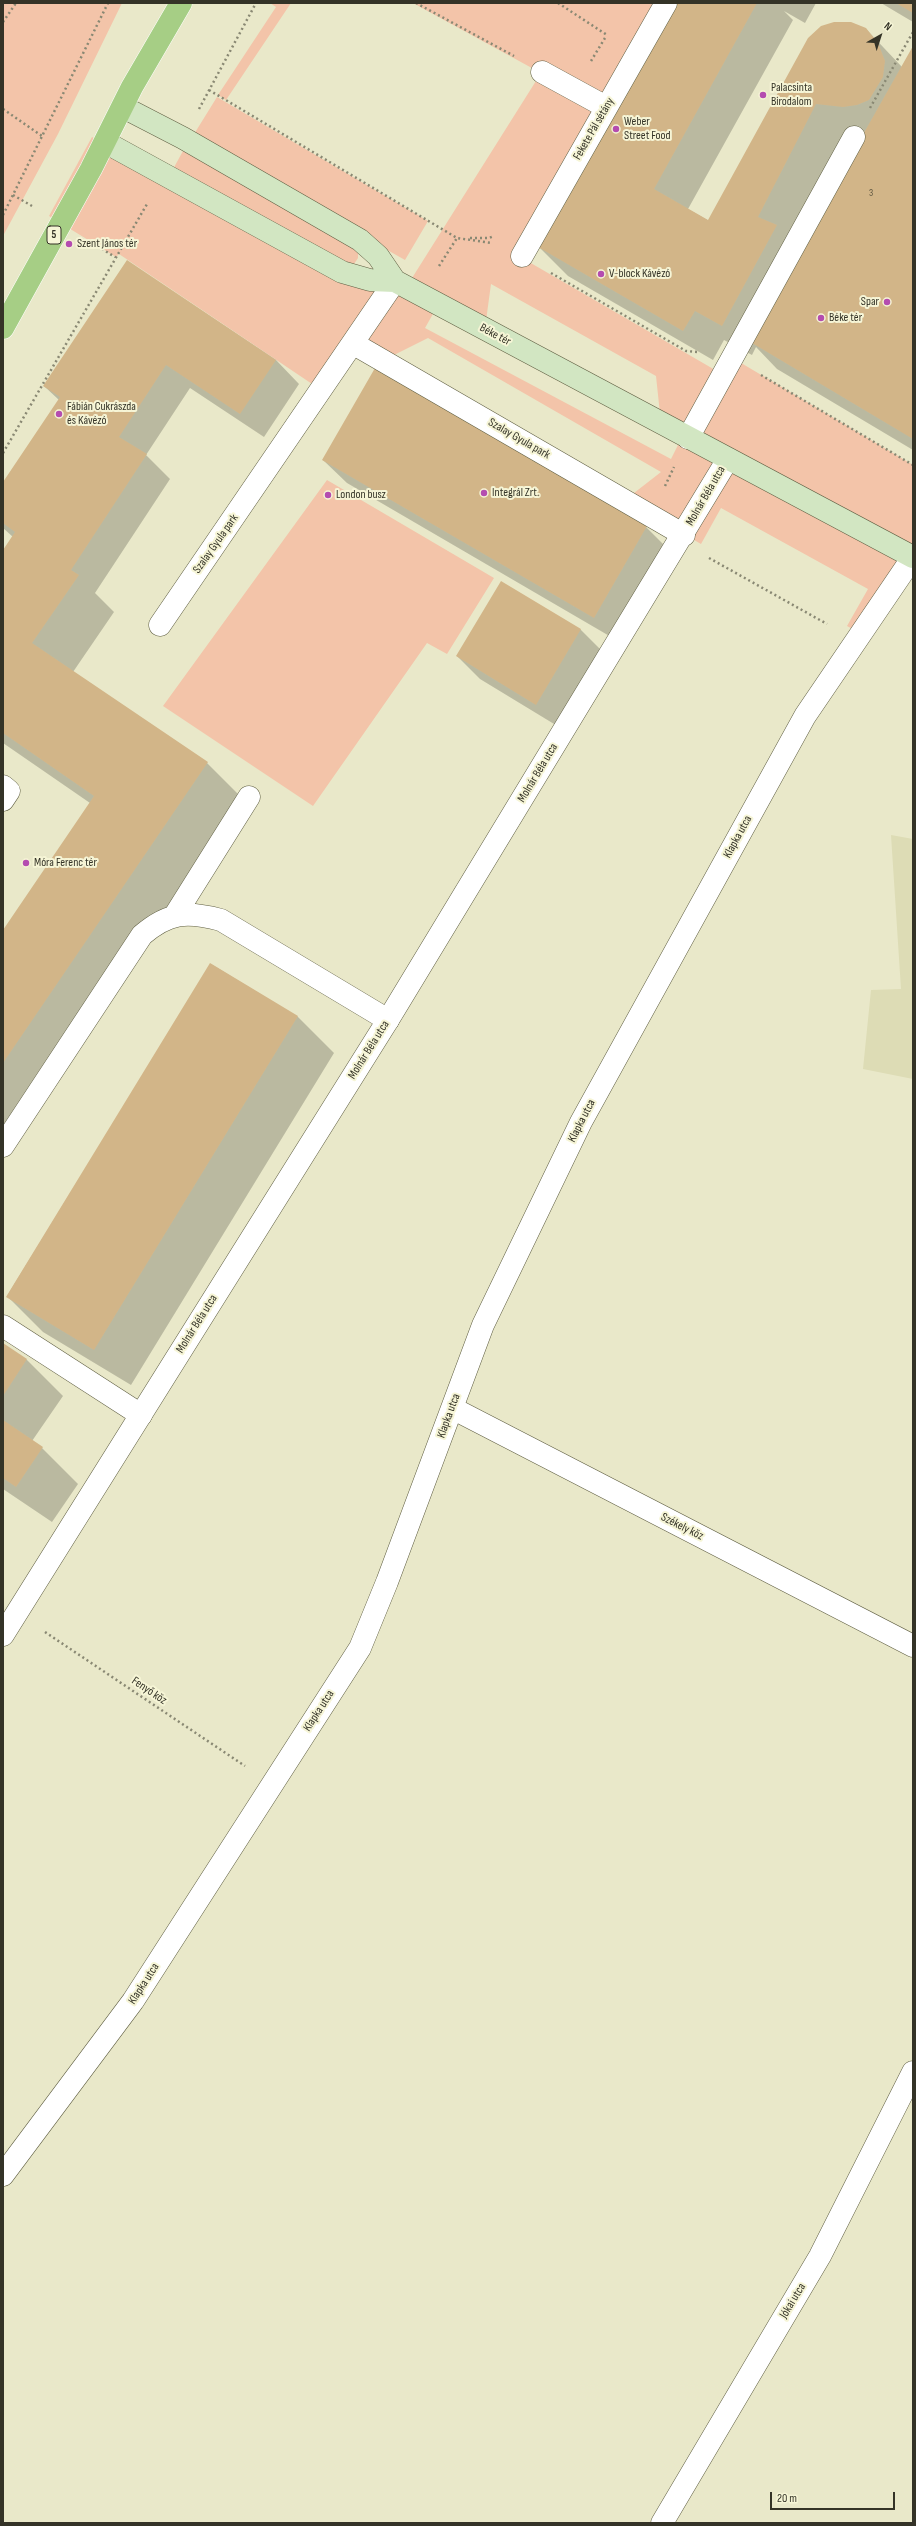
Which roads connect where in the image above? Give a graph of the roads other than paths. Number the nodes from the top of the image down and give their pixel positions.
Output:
1 (181, 3) edge
2 (666, 3) edge
3 (542, 72) road end
4 (123, 107) junction
5 (606, 107) junction
6 (854, 137) road end
7 (105, 142) junction
8 (522, 256) dead end
9 (395, 281) junction
10 (3, 328) edge
11 (354, 344) junction
12 (688, 438) junction
13 (728, 459) junction
14 (682, 538) junction
15 (913, 557) edge
16 (160, 626) dead end
17 (858, 637) joint
18 (3, 786) edge
19 (249, 797) dead end
20 (3, 800) edge
21 (175, 915) junction
22 (388, 1020) junction
23 (3, 1146) edge
24 (3, 1326) edge
25 (452, 1408) junction
26 (141, 1414) junction
27 (3, 1635) edge
28 (913, 1646) edge
29 (913, 2072) edge
30 (3, 2175) edge
31 (662, 2523) edge

1 - 4 main road, 5
2 - 5 street, Fekete Pál sétány
3 - 5 street
4 - 7 main road, 5
4 - 9 street
5 - 8 street, Fekete Pál sétány
6 - 12 street
7 - 9 street
7 - 10 main road, 5
9 - 11 street, Szalay Gyula park
9 - 12 street, Béke tér
11 - 14 street, Szalay Gyula park
11 - 16 street, Szalay Gyula park
12 - 13 street, Béke tér
13 - 14 street, Molnár Béla utca
13 - 15 street, Béke tér
14 - 22 street, Molnár Béla utca
15 - 17 street, Béke tér
17 - 25 street, Klapka utca
18 - 20 street
19 - 21 street
21 - 22 street
21 - 23 street
22 - 26 street, Molnár Béla utca
24 - 26 street
25 - 28 street, Székely köz
25 - 30 street, Klapka utca
26 - 27 street, Molnár Béla utca
29 - 31 street, Jókai utca

